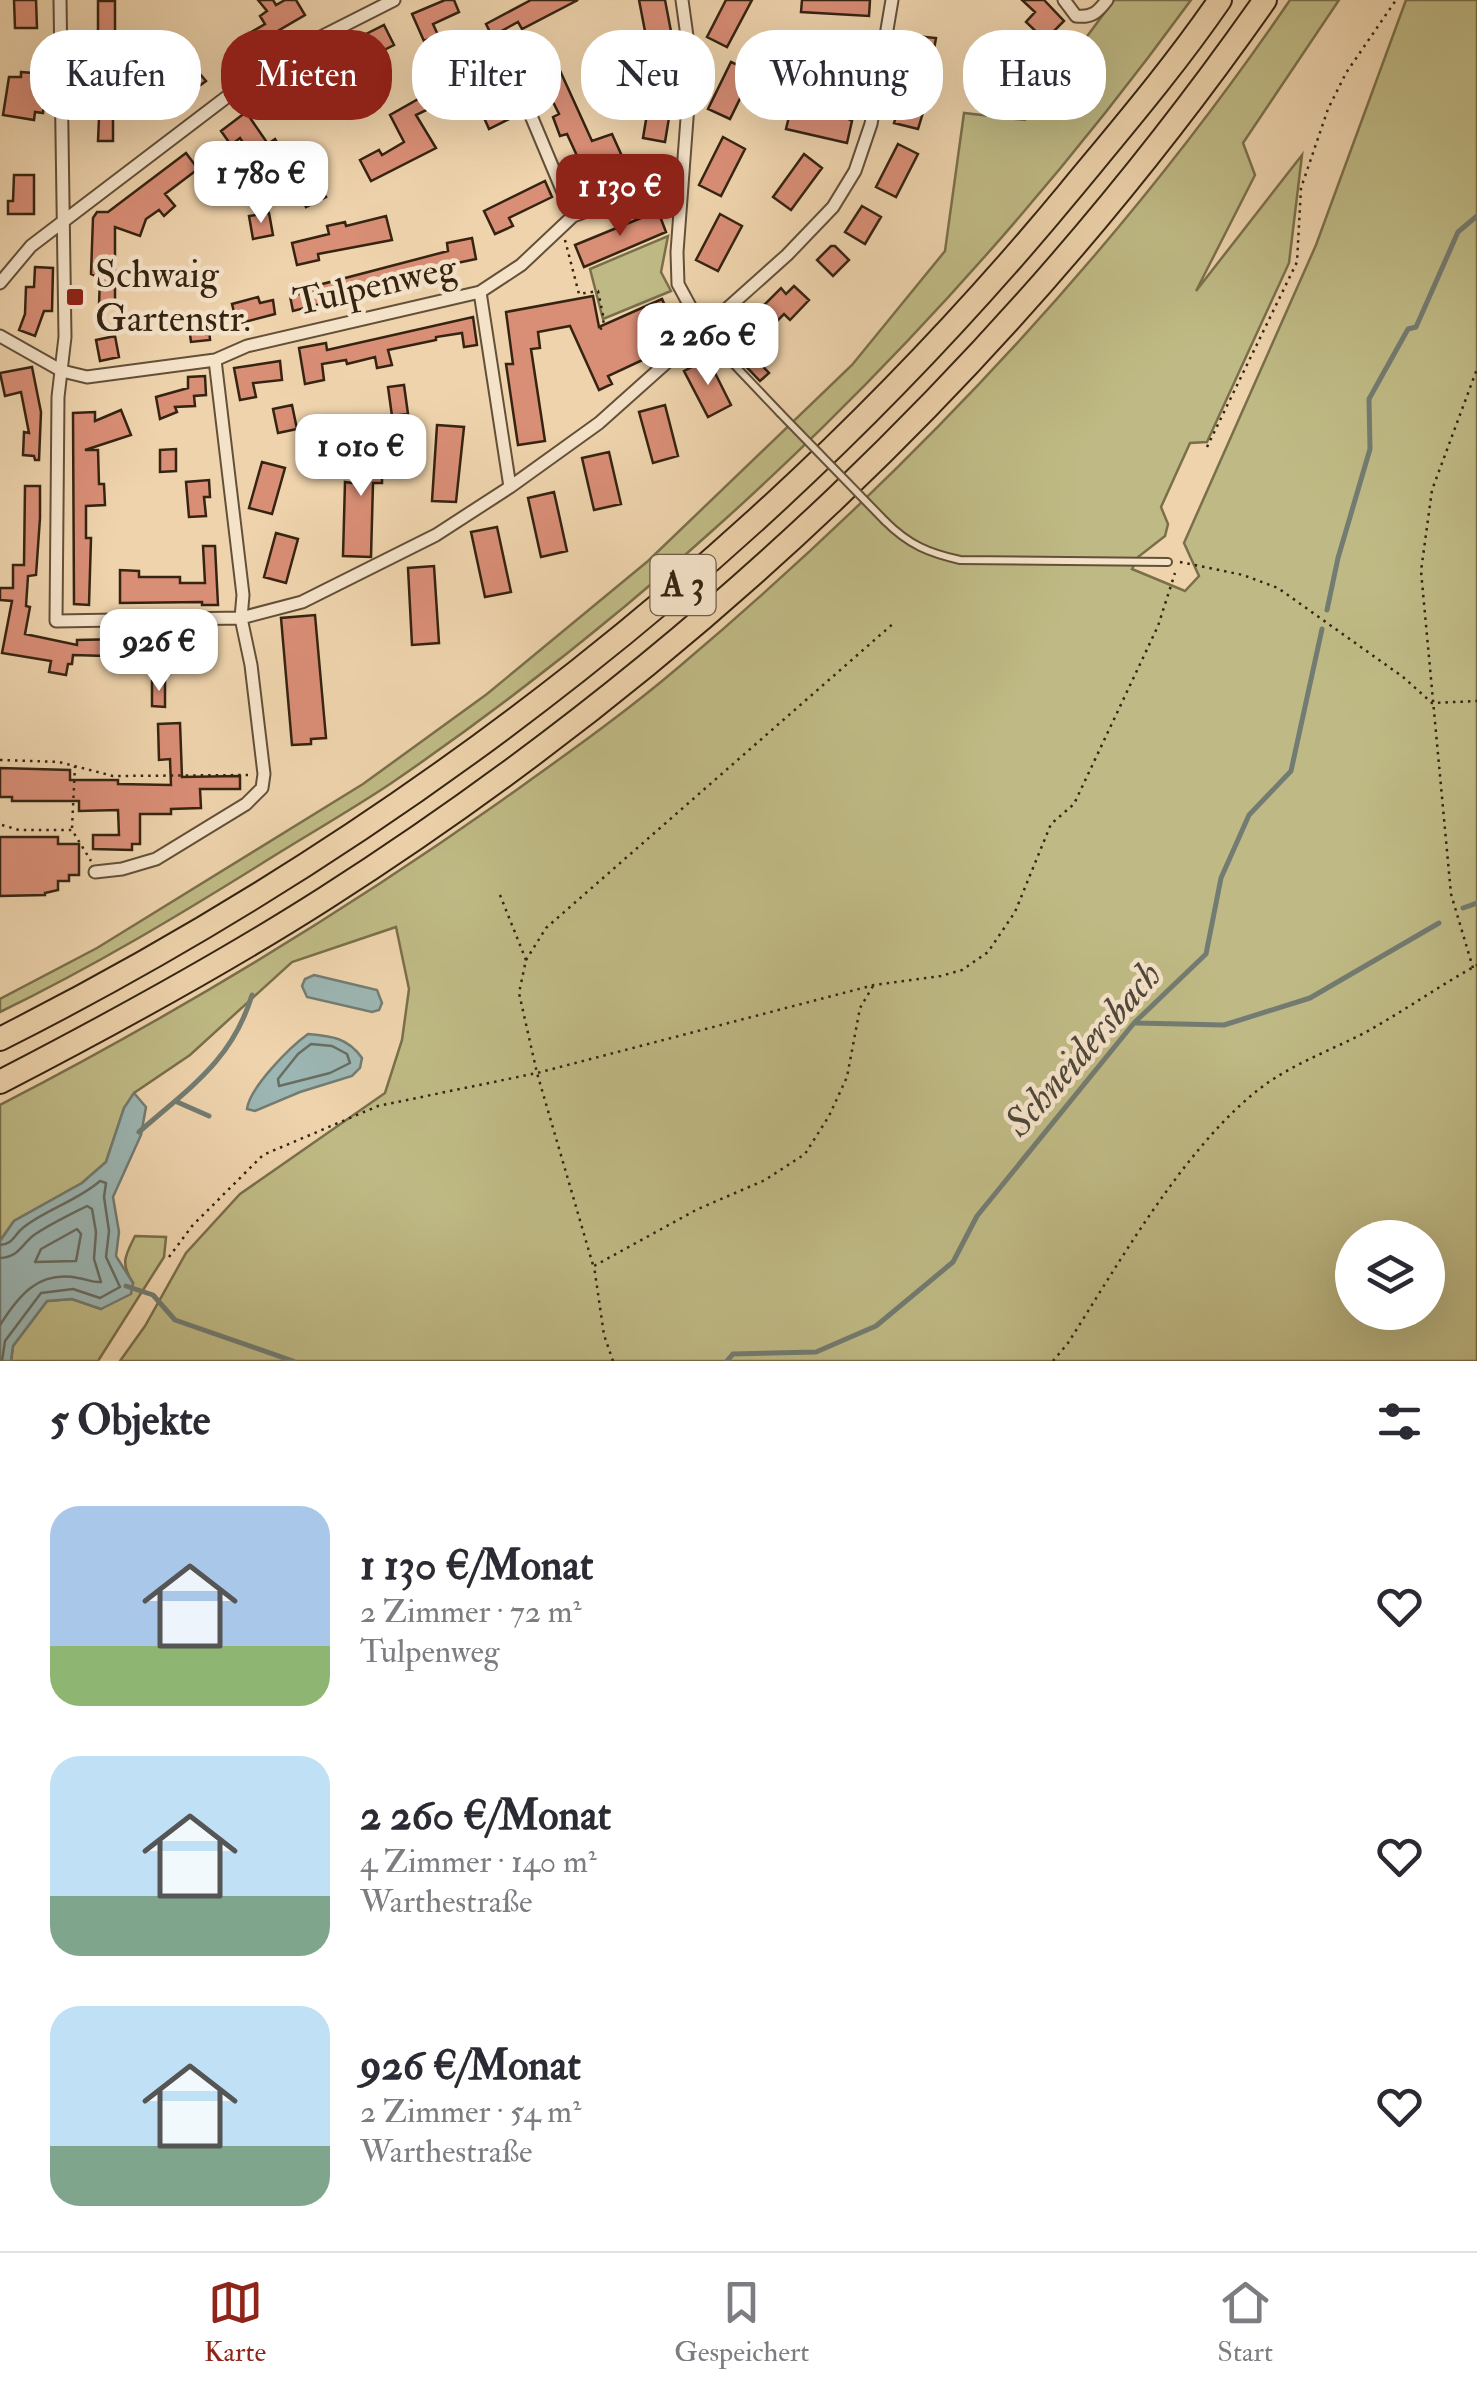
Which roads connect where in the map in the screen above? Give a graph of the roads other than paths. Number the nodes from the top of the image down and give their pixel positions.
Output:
1 (60, 0) edge
2 (394, 0) edge
3 (682, 0) edge
4 (892, 0) edge
5 (1064, 0) edge
6 (1107, 0) edge
7 (1220, 0) edge
8 (1265, 0) edge
9 (533, 120) edge
10 (682, 183) junction
11 (573, 216) junction
12 (64, 222) junction
13 (0, 283) edge
14 (480, 292) junction
15 (704, 332) junction
16 (0, 336) edge
17 (215, 360) junction
18 (62, 371) junction
19 (510, 487) junction
20 (1168, 562) dead end
21 (241, 618) junction
22 (95, 872) road end
23 (0, 1040) edge
24 (0, 1082) edge

1 - 12 street
2 - 12 street
3 - 10 street
4 - 15 street
5 - 6 street
7 - 23 highway, A 3
8 - 24 highway, A 3
9 - 11 street
10 - 11 street, Tulpenweg
10 - 15 street
11 - 14 street, Tulpenweg
12 - 13 street
12 - 18 street
14 - 17 street, Tulpenweg
14 - 19 street
15 - 19 street
15 - 20 lane, bridge
16 - 18 street, Tulpenweg
17 - 18 street, Tulpenweg
17 - 21 street
18 - 21 street
19 - 21 street
21 - 22 street

